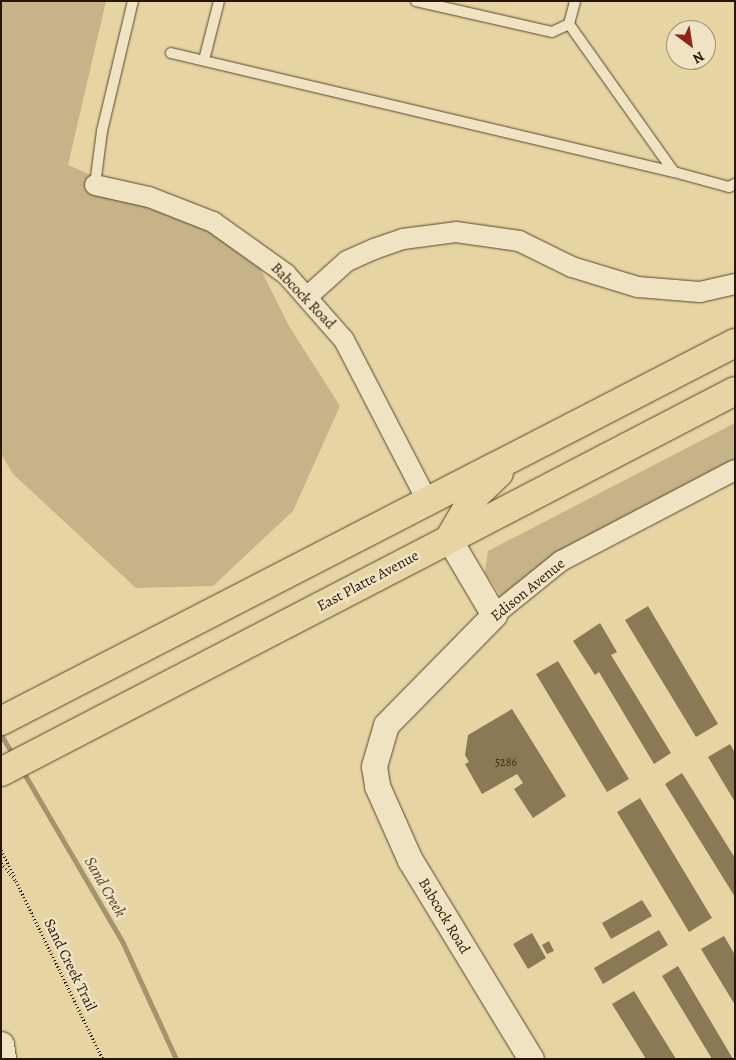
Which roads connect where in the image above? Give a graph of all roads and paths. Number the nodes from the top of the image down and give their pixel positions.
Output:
1 (133, 1) edge
2 (219, 1) edge
3 (416, 1) edge
4 (574, 1) edge
5 (442, 4) edge
6 (569, 24) junction
7 (171, 53) dead end
8 (204, 60) junction
9 (674, 172) junction
10 (735, 184) edge
11 (95, 185) joint
12 (735, 284) edge
13 (308, 296) junction
14 (735, 343) edge
15 (735, 391) edge
16 (545, 440) junction
17 (735, 470) edge
18 (427, 500) junction
19 (449, 539) junction
20 (494, 615) junction
21 (1, 721) edge
22 (374, 766) joint
23 (1, 772) edge
24 (1, 850) edge
25 (1, 863) edge
26 (16, 881) junction
27 (1, 1044) edge
28 (3, 1059) edge
29 (103, 1059) edge
30 (531, 1059) edge

1 - 11 lane
2 - 8 lane
3 - 5 lane
4 - 6 lane
5 - 6 lane
6 - 9 lane
7 - 8 lane
8 - 9 lane
9 - 10 lane
11 - 13 street, Babcock Road
12 - 13 street
13 - 18 street, Babcock Road
14 - 16 highway
15 - 19 highway, East Platte Avenue
16 - 18 highway
16 - 19 highway
17 - 20 street, Edison Avenue
18 - 21 highway
19 - 20 street
19 - 23 highway, East Platte Avenue
20 - 22 street, Edison Avenue
22 - 30 street, Babcock Road
24 - 26 path, Sand Creek Trail
25 - 26 path, Sand Creek Trail
26 - 29 path, Sand Creek Trail
27 - 28 street

